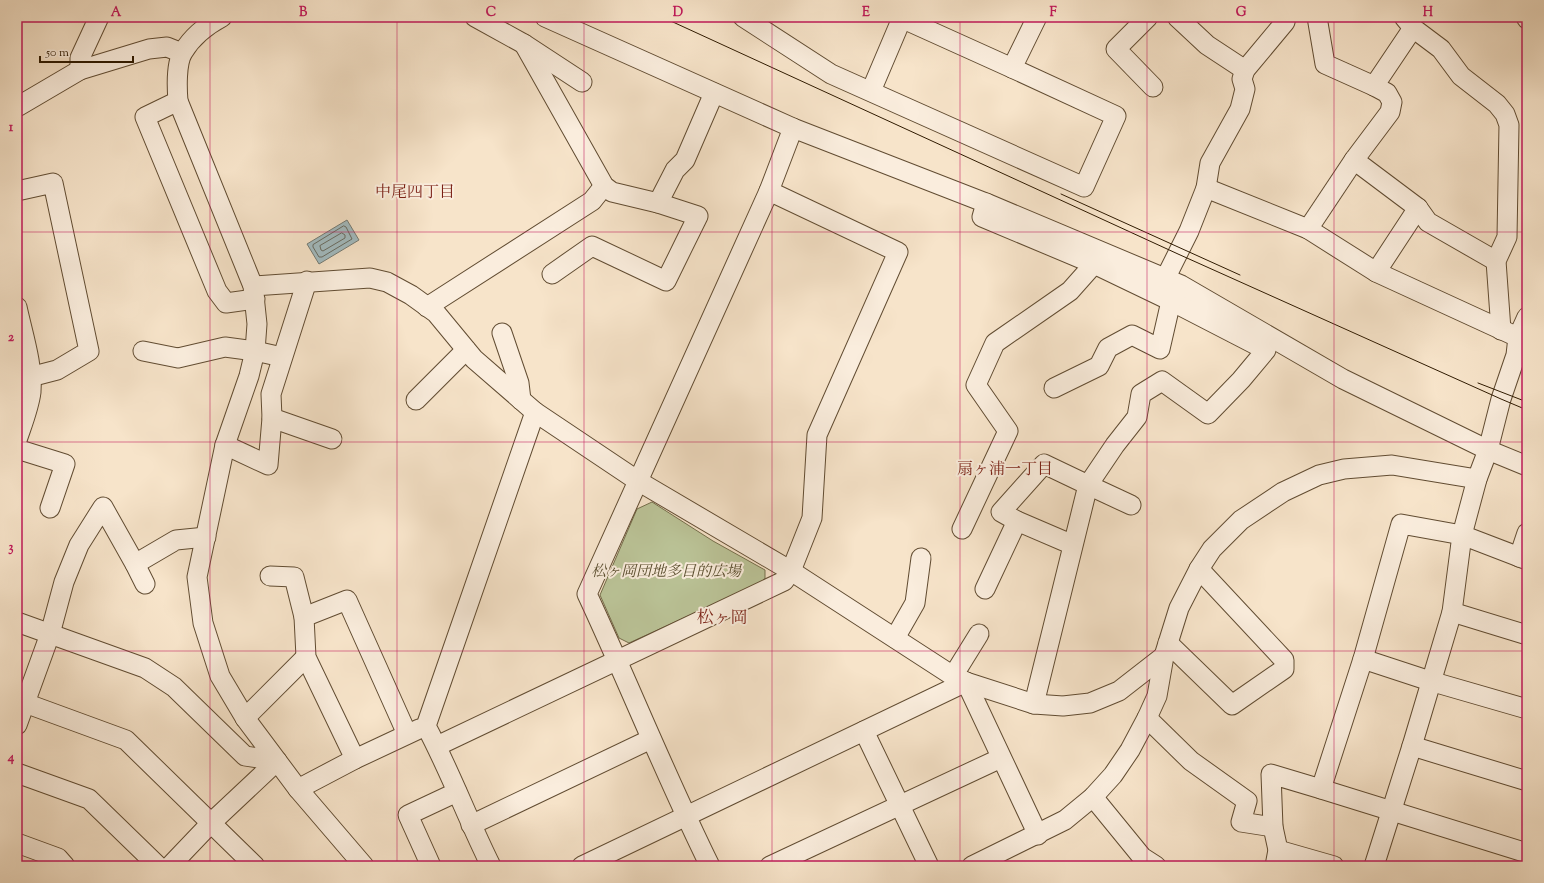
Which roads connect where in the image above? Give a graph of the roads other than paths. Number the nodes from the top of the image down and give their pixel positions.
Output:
1 (99, 17) edge
2 (475, 17) edge
3 (545, 17) edge
4 (743, 17) edge
5 (1037, 17) edge
6 (1148, 17) edge
7 (1177, 17) edge
8 (1286, 17) edge
9 (1317, 17) edge
10 (221, 18) edge
11 (901, 18) edge
12 (1409, 23) edge
13 (524, 44) junction
14 (182, 53) junction
15 (1012, 68) junction
16 (80, 70) junction
17 (1245, 70) junction
18 (582, 82) dead end
19 (1374, 86) junction
20 (1153, 87) dead end
21 (871, 91) junction
22 (714, 93) junction
23 (178, 101) junction
24 (17, 107) edge
25 (793, 128) junction
26 (1354, 160) junction
27 (604, 186) junction
28 (1206, 188) junction
29 (17, 191) edge
30 (769, 191) junction
31 (658, 203) junction
32 (986, 203) junction
33 (1418, 208) junction
34 (1308, 229) junction
35 (1496, 261) junction
36 (1094, 264) junction
37 (1376, 272) junction
38 (552, 274) dead end
39 (307, 281) junction
40 (1173, 282) junction
41 (254, 292) junction
42 (1171, 301) junction
43 (17, 307) edge
44 (427, 307) junction
45 (1527, 317) edge
46 (502, 333) dead end
47 (20, 337) edge
48 (1516, 345) edge
49 (466, 350) junction
50 (143, 351) dead end
51 (255, 351) junction
52 (282, 357) junction
53 (30, 377) junction
54 (1054, 388) dead end
55 (416, 400) dead end
56 (528, 406) junction
57 (272, 418) junction
58 (332, 439) dead end
59 (17, 440) edge
60 (224, 445) junction
61 (17, 449) edge
62 (1488, 450) junction
63 (1527, 466) edge
64 (1477, 479) junction
65 (638, 481) junction
66 (1088, 485) junction
67 (1131, 505) dead end
68 (50, 508) dead end
69 (1017, 521) junction
70 (962, 529) dead end
71 (1527, 533) edge
72 (1462, 535) junction
73 (206, 537) junction
74 (1073, 545) junction
75 (921, 558) dead end
76 (1523, 559) edge
77 (135, 564) junction
78 (1199, 569) junction
79 (791, 571) junction
80 (270, 576) dead end
81 (145, 584) dead end
82 (985, 589) dead end
83 (1452, 612) junction
84 (304, 617) junction
85 (17, 622) edge
86 (50, 634) junction
87 (979, 634) dead end
88 (1527, 635) edge
89 (895, 638) junction
90 (1166, 650) junction
91 (306, 657) junction
92 (1363, 659) junction
93 (618, 660) junction
94 (960, 679) junction
95 (1430, 681) junction
96 (25, 703) junction
97 (1034, 704) junction
98 (1527, 709) edge
99 (245, 718) junction
100 (1147, 718) junction
101 (17, 725) edge
102 (426, 726) junction
103 (864, 731) junction
104 (407, 734) junction
105 (651, 739) junction
106 (437, 746) junction
107 (1412, 746) junction
108 (1001, 758) junction
109 (355, 759) junction
110 (277, 760) junction
111 (17, 773) edge
112 (1527, 781) edge
113 (298, 789) junction
114 (1321, 789) junction
115 (457, 792) junction
116 (1093, 797) junction
117 (900, 806) junction
118 (1391, 811) junction
119 (686, 816) junction
120 (211, 823) junction
121 (471, 825) junction
122 (1273, 828) junction
123 (1038, 835) junction
124 (17, 843) edge
125 (1527, 853) edge
126 (1277, 858) edge
127 (1143, 863) edge
128 (65, 866) edge
129 (158, 866) edge
130 (170, 866) edge
131 (255, 866) edge
132 (364, 866) edge
133 (431, 866) edge
134 (491, 866) edge
135 (582, 866) edge
136 (710, 866) edge
137 (770, 866) edge
138 (929, 866) edge
139 (972, 866) edge
140 (1334, 866) edge
141 (1374, 866) edge

1 - 16 street
2 - 13 street
3 - 22 street
4 - 21 street
5 - 15 street
6 - 20 street
7 - 17 street
8 - 17 street
9 - 19 street
10 - 14 street
11 - 15 street
11 - 21 street
12 - 19 street
12 - 35 street
13 - 18 street
13 - 27 street
14 - 16 street
14 - 23 street
15 - 21 street
16 - 24 street
17 - 28 street
19 - 26 street
22 - 25 street
22 - 31 street
23 - 41 street
23 - 41 street
25 - 30 street
25 - 32 street
26 - 33 street
26 - 34 street
27 - 31 street
27 - 44 street
28 - 34 street
28 - 40 street
29 - 53 street
30 - 65 street
30 - 79 street
31 - 38 street
32 - 36 street
32 - 40 street
33 - 35 street
33 - 37 street
34 - 37 street
35 - 48 street
36 - 42 street
36 - 70 street
37 - 48 street
39 - 41 street
39 - 44 street
39 - 52 street
40 - 42 street
40 - 62 street
41 - 51 street
42 - 54 street
42 - 66 street
43 - 47 street
44 - 49 street
45 - 48 street
46 - 56 street
47 - 53 street
48 - 62 street
49 - 55 street
49 - 56 street
50 - 51 street
51 - 52 street
51 - 60 street
52 - 57 street
53 - 59 street
56 - 65 street
56 - 102 street
57 - 58 street
57 - 60 street
60 - 73 street
61 - 68 street
62 - 63 street
62 - 64 street
64 - 72 street
64 - 78 street
65 - 79 street
65 - 93 street
66 - 67 street
66 - 69 street
66 - 74 street
69 - 74 street
69 - 82 street
71 - 76 street
72 - 76 street
72 - 83 street
72 - 92 street
73 - 77 street
73 - 99 street
74 - 97 street
75 - 89 street
77 - 81 street
77 - 86 street
78 - 90 street
78 - 90 street
79 - 89 street
79 - 93 street
80 - 84 street
83 - 88 street
83 - 95 street
84 - 91 street
84 - 104 street
85 - 86 street
86 - 96 street
86 - 110 street
87 - 94 street
89 - 94 street
90 - 97 street
90 - 100 street
91 - 99 street
91 - 109 street
92 - 95 street
92 - 114 street
93 - 105 street
93 - 106 street
94 - 97 street
94 - 103 street
94 - 108 street
95 - 98 street
95 - 107 street
96 - 101 street
96 - 120 street
99 - 110 street
100 - 116 street
100 - 122 street
102 - 104 street
102 - 106 street
103 - 117 street
103 - 119 street
104 - 109 street
105 - 119 street
105 - 121 street
106 - 115 street
107 - 112 street
107 - 118 street
108 - 117 street
108 - 123 street
109 - 113 street
110 - 113 street
110 - 120 street
111 - 129 street
113 - 132 street
114 - 118 street
114 - 122 street
115 - 121 street
115 - 133 street
116 - 123 street
116 - 127 street
117 - 137 street
117 - 138 street
118 - 125 street
118 - 141 street
119 - 135 street
119 - 136 street
120 - 130 street
120 - 131 street
121 - 134 street
122 - 126 street
123 - 139 street
124 - 128 street
126 - 140 street

